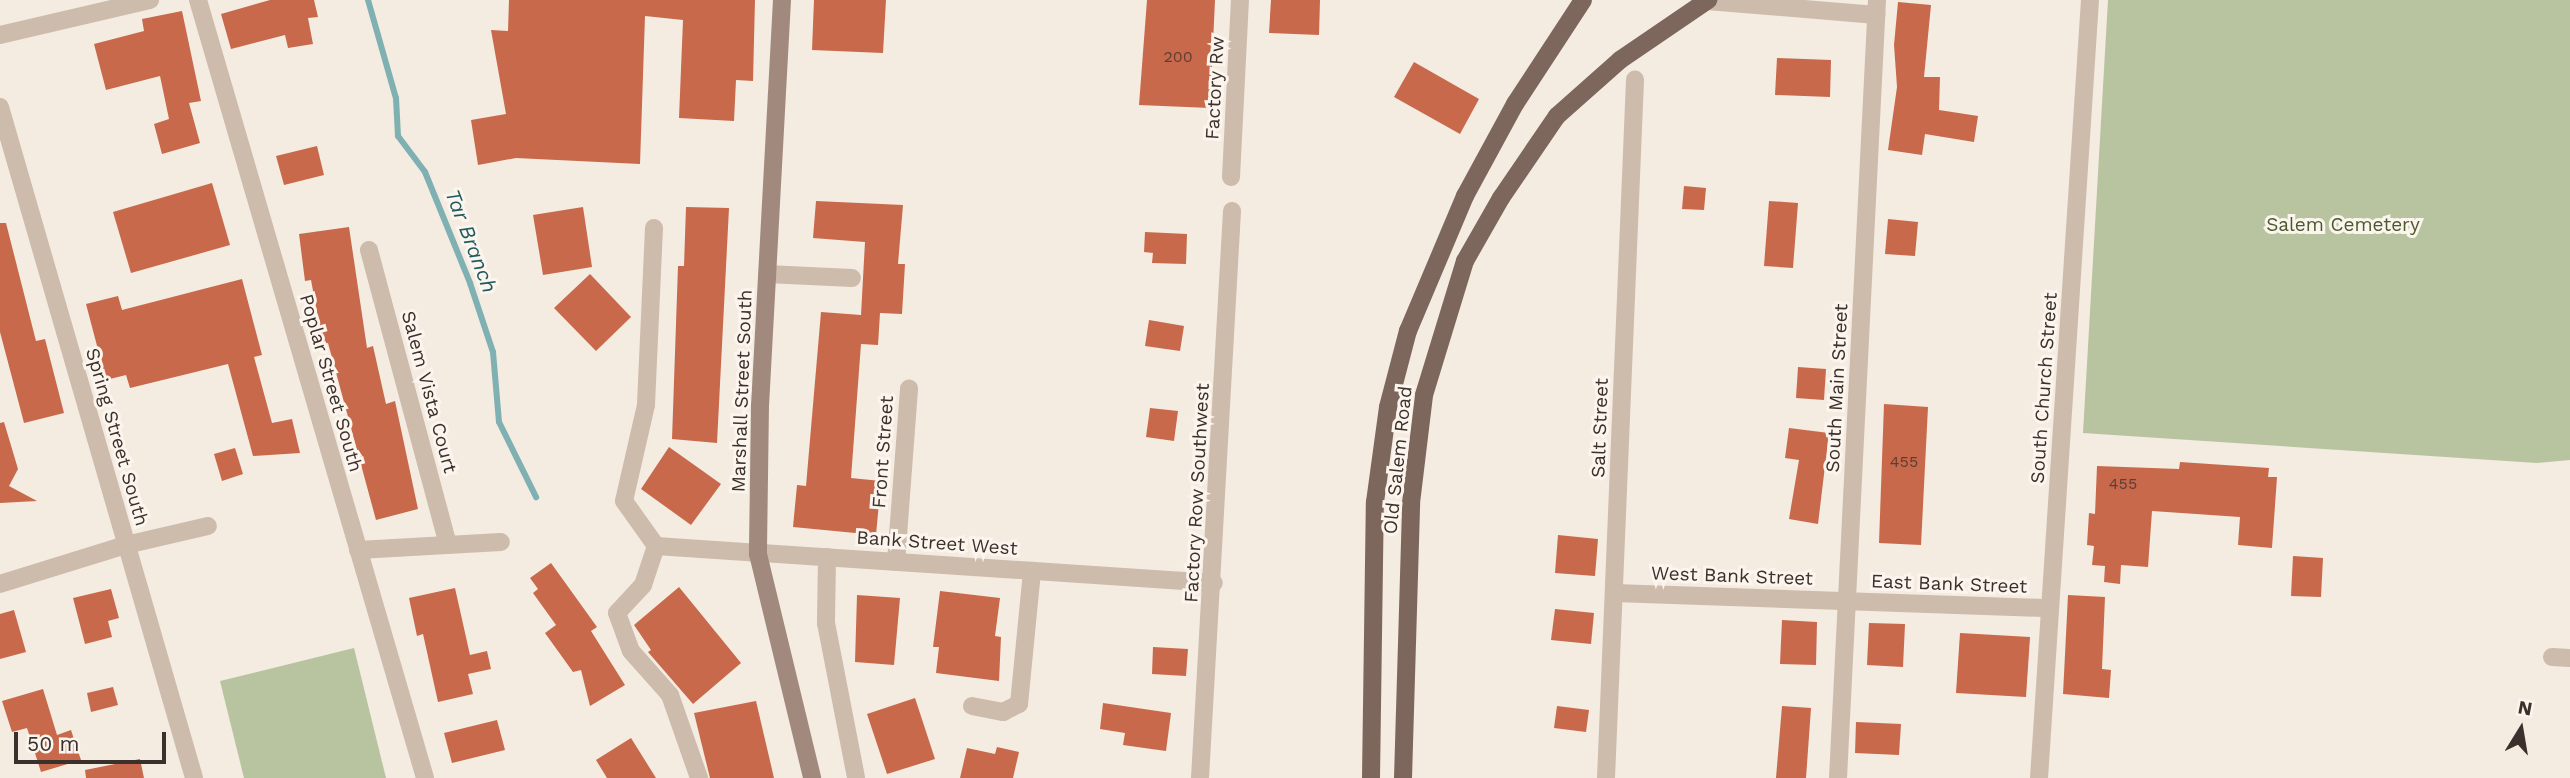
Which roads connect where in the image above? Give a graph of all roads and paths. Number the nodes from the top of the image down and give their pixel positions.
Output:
1 (150, 0) edge
2 (198, 0) edge
3 (782, 0) edge
4 (1240, 0) edge
5 (1583, 0) edge
6 (1707, 0) edge
7 (2090, 0) edge
8 (1876, 8) edge
9 (0, 35) edge
10 (1635, 80) dead end
11 (0, 107) edge
12 (1231, 177) dead end
13 (1233, 211) dead end
14 (654, 228) dead end
15 (369, 250) dead end
16 (767, 274) junction
17 (852, 278) dead end
18 (909, 388) dead end
19 (208, 526) dead end
20 (501, 542) dead end
21 (448, 544) junction
22 (126, 545) junction
23 (656, 546) junction
24 (358, 550) junction
25 (758, 554) junction
26 (827, 557) junction
27 (897, 562) junction
28 (1032, 571) junction
29 (1214, 583) junction
30 (0, 584) edge
31 (1615, 593) junction
32 (1847, 602) junction
33 (2049, 608) junction
34 (972, 706) dead end
35 (856, 777) edge
36 (194, 778) edge
37 (425, 778) edge
38 (699, 778) edge
39 (812, 778) edge
40 (1200, 778) edge
41 (1371, 778) edge
42 (1403, 778) edge
43 (1606, 778) edge
44 (1839, 778) edge
45 (2039, 778) edge

1 - 9 street
2 - 24 street, Poplar Street South
3 - 16 main road, Marshall Street South
4 - 12 street, Factory Rw
5 - 41 main road, Old Salem Road
6 - 8 street, Old Salem Road
6 - 42 main road, Old Salem Road
7 - 33 street, South Church Street
8 - 32 street, South Main Street
10 - 31 street, Salt Street
11 - 22 street, Spring Street South
13 - 29 street, Factory Row Southwest
14 - 23 street
15 - 21 street, Salem Vista Court
16 - 17 street
16 - 25 main road, Marshall Street South
18 - 27 street, Front Street
19 - 22 street
20 - 21 street
21 - 24 street
22 - 30 street
22 - 36 street, Spring Street South
23 - 25 street, Bank Street West
23 - 38 street
24 - 37 street, Poplar Street South
25 - 26 street, Bank Street West
25 - 39 main road, Marshall Street South
26 - 27 street, Bank Street West
26 - 35 street
27 - 28 street, Bank Street West
28 - 29 street, Bank Street West
28 - 34 street
29 - 40 street, Factory Row Southwest
31 - 32 street, West Bank Street
31 - 43 street, Salt Street
32 - 33 street, East Bank Street
32 - 44 street, South Main Street
33 - 45 street, South Church Street

